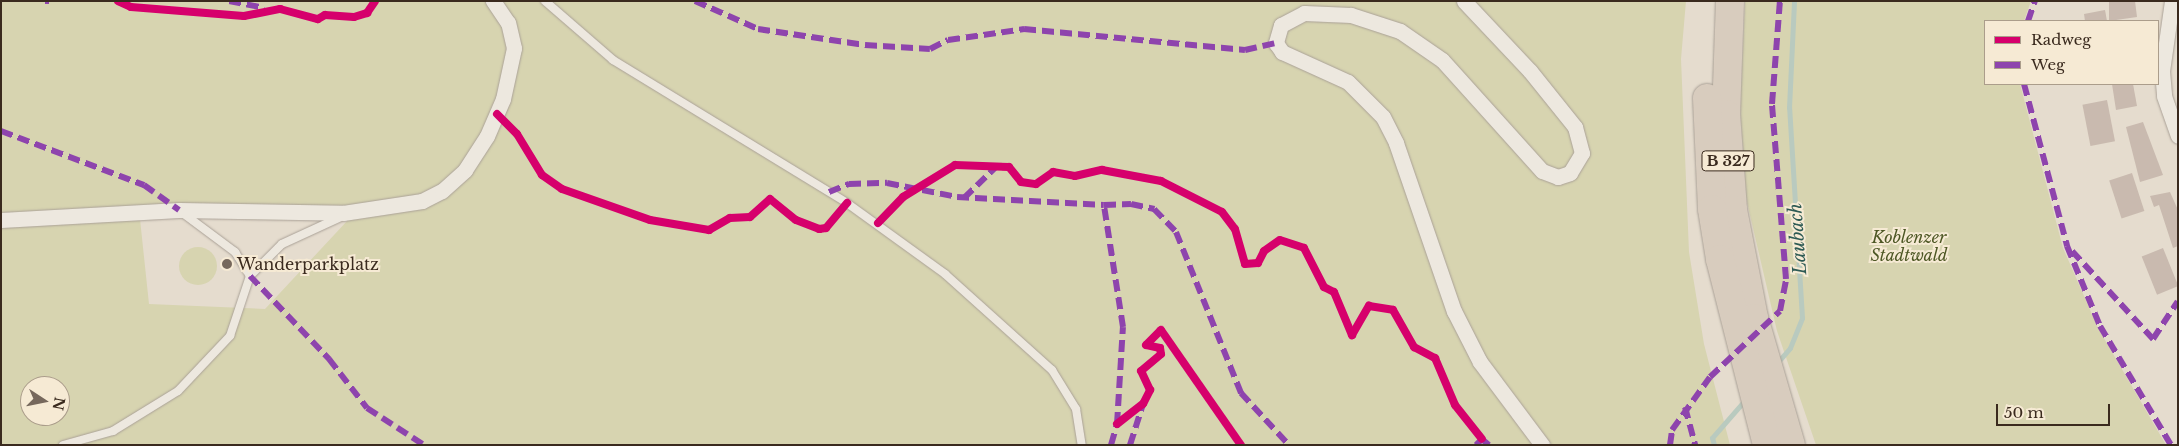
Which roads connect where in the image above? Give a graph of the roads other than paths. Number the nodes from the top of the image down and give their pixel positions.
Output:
1 (493, 1) edge
2 (545, 1) edge
3 (1464, 1) edge
4 (1712, 1) edge
5 (1730, 1) edge
6 (2172, 1) edge
7 (2178, 136) edge
8 (179, 210) junction
9 (343, 213) junction
10 (1, 220) edge
11 (250, 276) junction
12 (62, 445) edge
13 (1082, 445) edge
14 (1542, 445) edge
15 (1768, 445) edge
16 (1791, 445) edge

1 - 9 street
2 - 13 lane
3 - 14 street
4 - 15 highway, B 327
5 - 16 highway, B 327
6 - 7 street
8 - 9 street
8 - 10 street
8 - 11 lane
9 - 11 lane
11 - 12 lane

